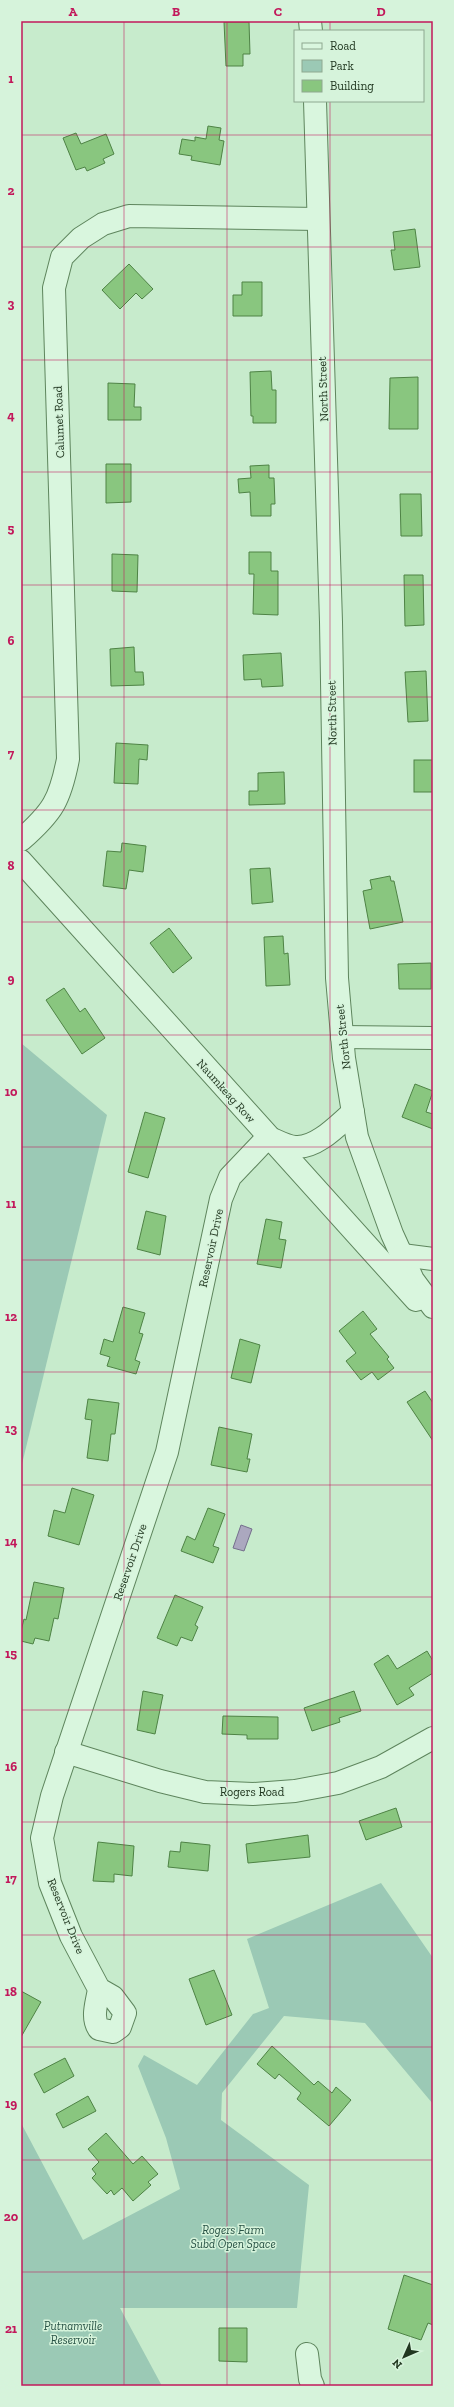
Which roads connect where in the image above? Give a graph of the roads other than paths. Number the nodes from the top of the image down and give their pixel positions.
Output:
1 (315, 102) edge
2 (318, 219) junction
3 (21, 840) edge
4 (21, 861) edge
5 (342, 1037) junction
6 (433, 1038) edge
7 (353, 1112) junction
8 (268, 1137) junction
9 (402, 1255) junction
10 (433, 1259) edge
11 (433, 1307) edge
12 (433, 1319) edge
13 (433, 1738) edge
14 (66, 1752) junction
15 (100, 1989) dead end
16 (307, 2354) dead end
17 (313, 2386) edge

1 - 2 street, North Street
2 - 3 street, Calumet Road
2 - 5 street, North Street
4 - 8 street, Naumkeag Row
5 - 6 street
5 - 7 street, North Street
7 - 8 street
7 - 9 street, North Street
8 - 12 street, Naumkeag Row
8 - 14 street, Reservoir Drive
9 - 10 street
9 - 11 street, North Street
13 - 14 street, Rogers Road
14 - 15 street, Reservoir Drive
16 - 17 street

